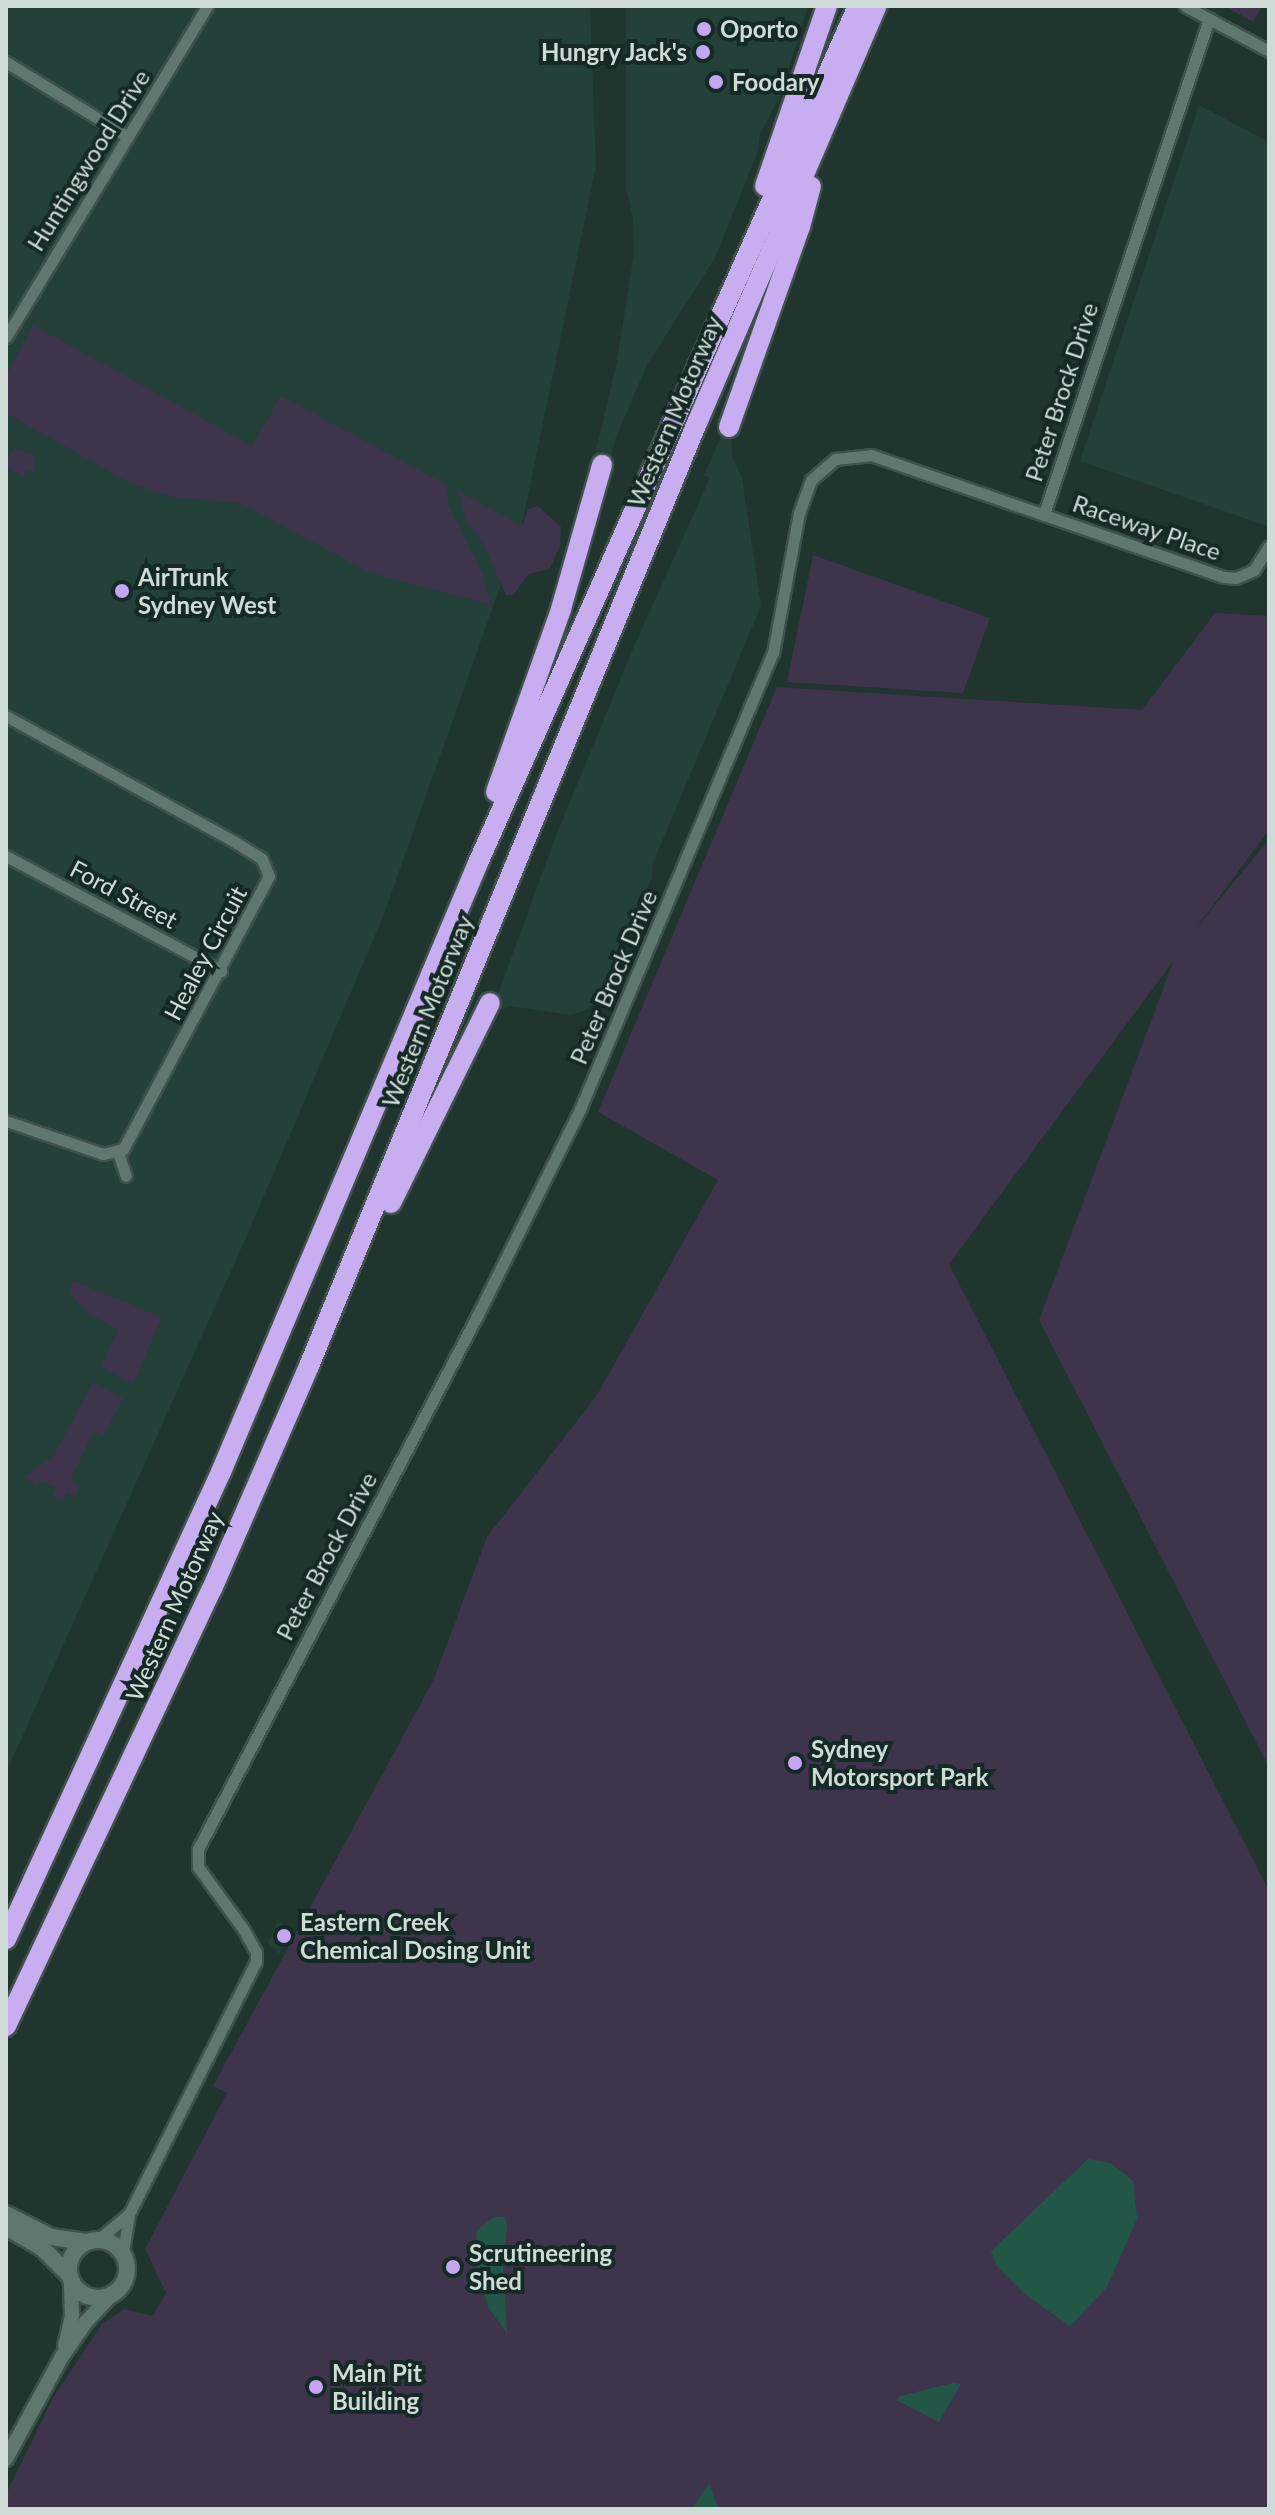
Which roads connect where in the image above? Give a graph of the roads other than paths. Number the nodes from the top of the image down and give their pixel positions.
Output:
1 (207, 6) edge
2 (827, 6) edge
3 (858, 6) edge
4 (877, 6) edge
5 (1185, 6) edge
6 (1209, 19) junction
7 (1269, 51) edge
8 (6, 62) edge
9 (828, 120) junction
10 (128, 137) junction
11 (6, 337) edge
12 (713, 337) junction
13 (729, 427) dead end
14 (602, 465) dead end
15 (1044, 514) junction
16 (1269, 546) edge
17 (6, 716) edge
18 (6, 856) edge
19 (478, 863) junction
20 (221, 971) junction
21 (490, 1003) dead end
22 (6, 1121) edge
23 (118, 1153) junction
24 (126, 1176) dead end
25 (309, 1366) junction
26 (6, 1939) edge
27 (6, 2026) edge
28 (6, 2214) edge
29 (129, 2214) junction
30 (6, 2227) edge
31 (92, 2240) junction
32 (123, 2252) junction
33 (70, 2278) junction
34 (110, 2296) junction
35 (61, 2358) junction
36 (6, 2459) edge

1 - 10 street, Huntingwood Drive
2 - 12 highway
3 - 12 highway, Western Motorway
4 - 9 highway, Western Motorway
5 - 6 street
6 - 7 street
6 - 15 street, Peter Brock Drive
8 - 10 street
9 - 13 highway
9 - 25 highway, Western Motorway
10 - 11 street, Huntingwood Drive
12 - 19 highway, Western Motorway
14 - 19 highway
15 - 16 street, Raceway Place
15 - 29 street, Peter Brock Drive
17 - 20 street, Healey Circuit
18 - 20 street, Ford Street
19 - 26 highway, Western Motorway
20 - 23 street, Healey Circuit
21 - 25 highway
22 - 23 street
23 - 24 street
25 - 27 highway, Western Motorway
28 - 31 main road
29 - 31 street, Peter Brock Drive
29 - 32 street, Peter Brock Drive
30 - 33 main road
31 - 32 main road
31 - 33 main road
32 - 34 main road
33 - 34 main road
33 - 35 street
34 - 35 street
35 - 36 street

